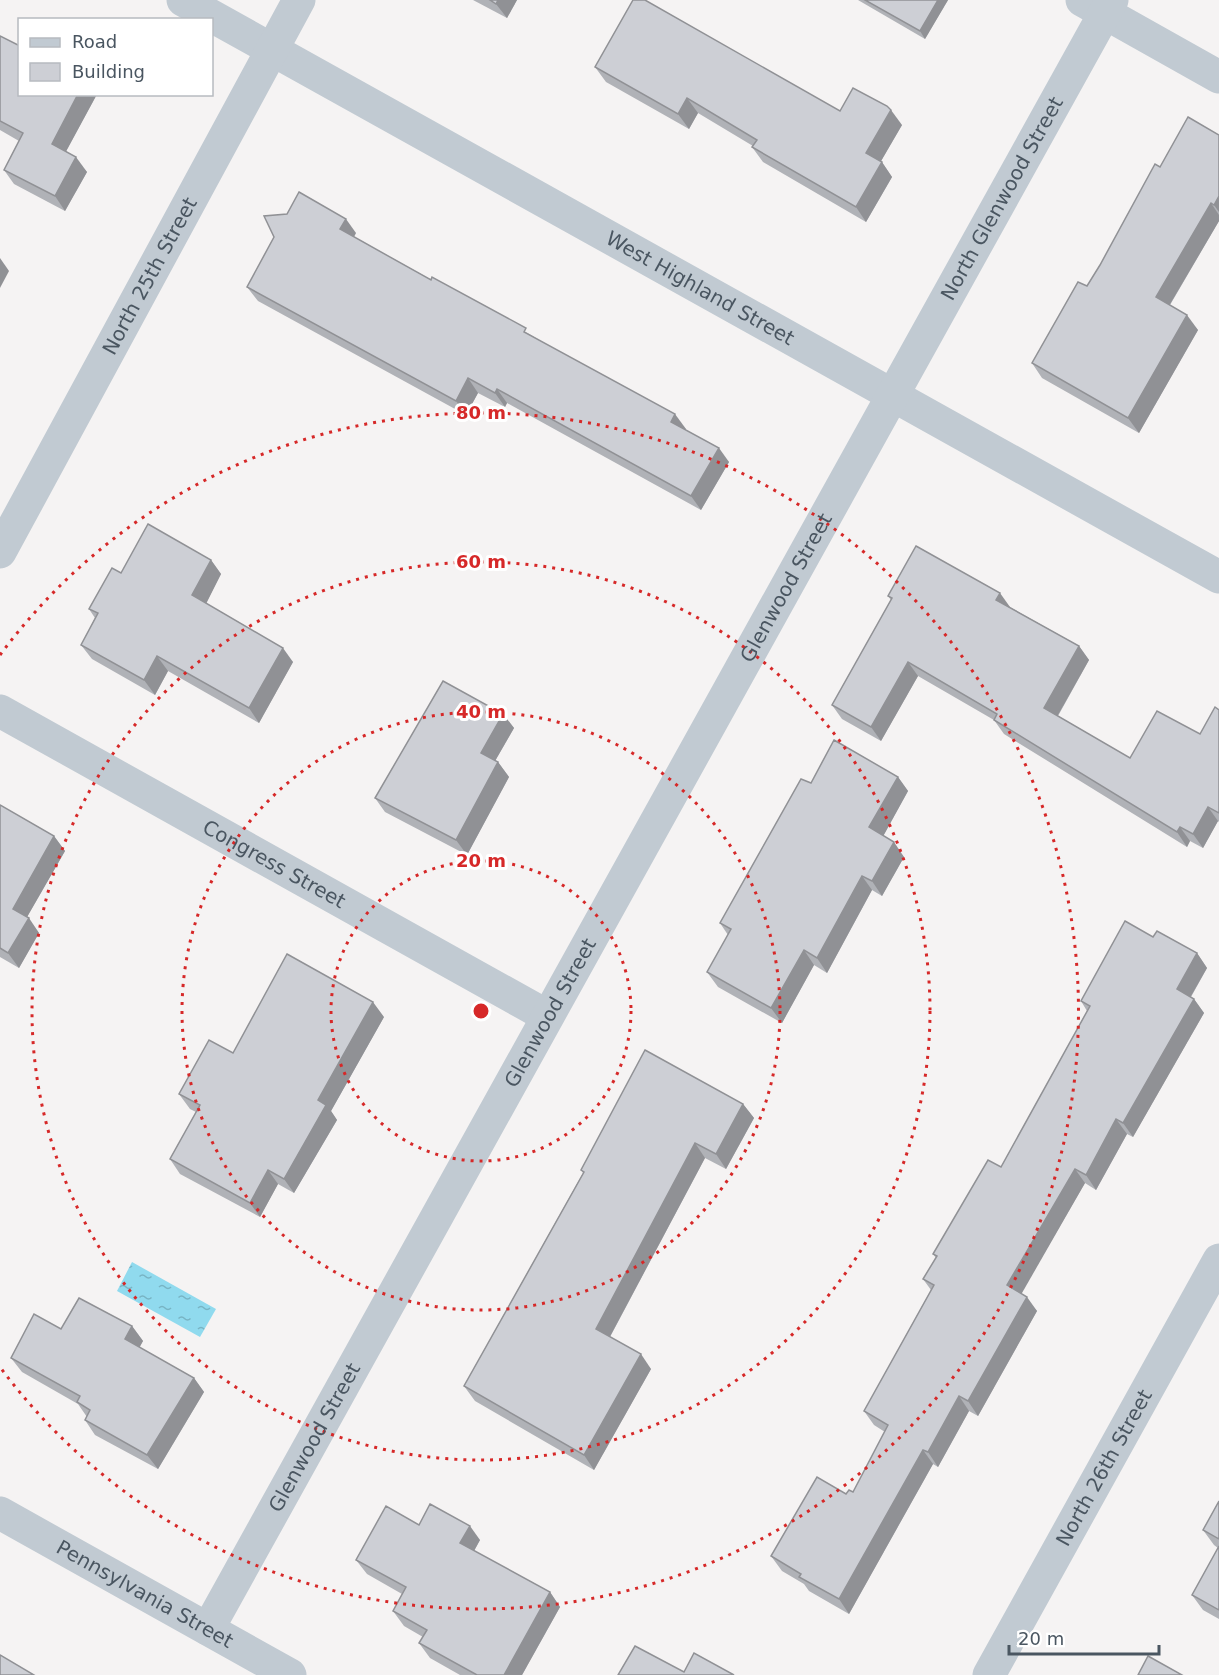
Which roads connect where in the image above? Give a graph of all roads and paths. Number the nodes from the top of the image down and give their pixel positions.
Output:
1 (183, 0) edge
2 (298, 0) edge
3 (1099, 4) edge
4 (271, 49) junction
5 (1219, 77) edge
6 (890, 396) junction
7 (0, 552) edge
8 (1219, 577) edge
9 (0, 711) edge
10 (547, 1016) junction
11 (1219, 1260) edge
12 (0, 1513) edge
13 (208, 1629) junction
14 (290, 1675) edge
15 (989, 1675) edge

1 - 4 street, West Highland Street
2 - 4 street, North 25th Street
3 - 5 street
3 - 6 street, North Glenwood Street
4 - 6 street, West Highland Street
4 - 7 street, North 25th Street
6 - 8 street, West Highland Street
6 - 10 street, Glenwood Street
9 - 10 street, Congress Street
10 - 13 street, Glenwood Street
11 - 15 street, North 26th Street
12 - 13 street, Pennsylvania Street
13 - 14 street, Pennsylvania Street

